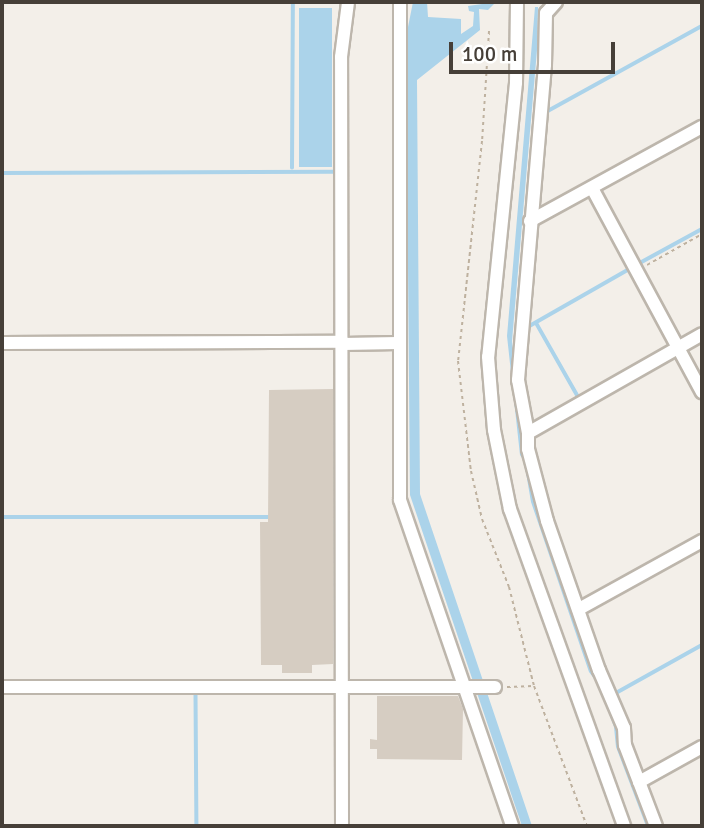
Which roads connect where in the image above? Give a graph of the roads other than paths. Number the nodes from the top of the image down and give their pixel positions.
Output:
1 (348, 2) edge
2 (400, 2) edge
3 (517, 2) edge
4 (556, 2) edge
5 (702, 127) edge
6 (592, 188) junction
7 (530, 221) junction
8 (702, 334) edge
9 (2, 343) edge
10 (343, 343) junction
11 (398, 343) junction
12 (678, 348) junction
13 (702, 392) edge
14 (528, 433) junction
15 (702, 541) edge
16 (579, 609) junction
17 (344, 686) junction
18 (463, 686) junction
19 (2, 687) edge
20 (495, 687) road end
21 (702, 747) edge
22 (639, 782) junction
23 (342, 826) edge
24 (512, 826) edge
25 (624, 826) edge
26 (656, 826) edge

1 - 10 street
2 - 11 street
3 - 25 street
4 - 7 street
5 - 6 street
6 - 7 street
6 - 12 street
7 - 14 street
8 - 12 street
9 - 10 street
10 - 11 street
10 - 17 street
11 - 18 street
12 - 13 street
12 - 14 street
14 - 16 street
15 - 16 street
16 - 22 street
17 - 18 street
17 - 19 street
17 - 23 street
18 - 20 street
18 - 24 street
21 - 22 street
22 - 26 street

